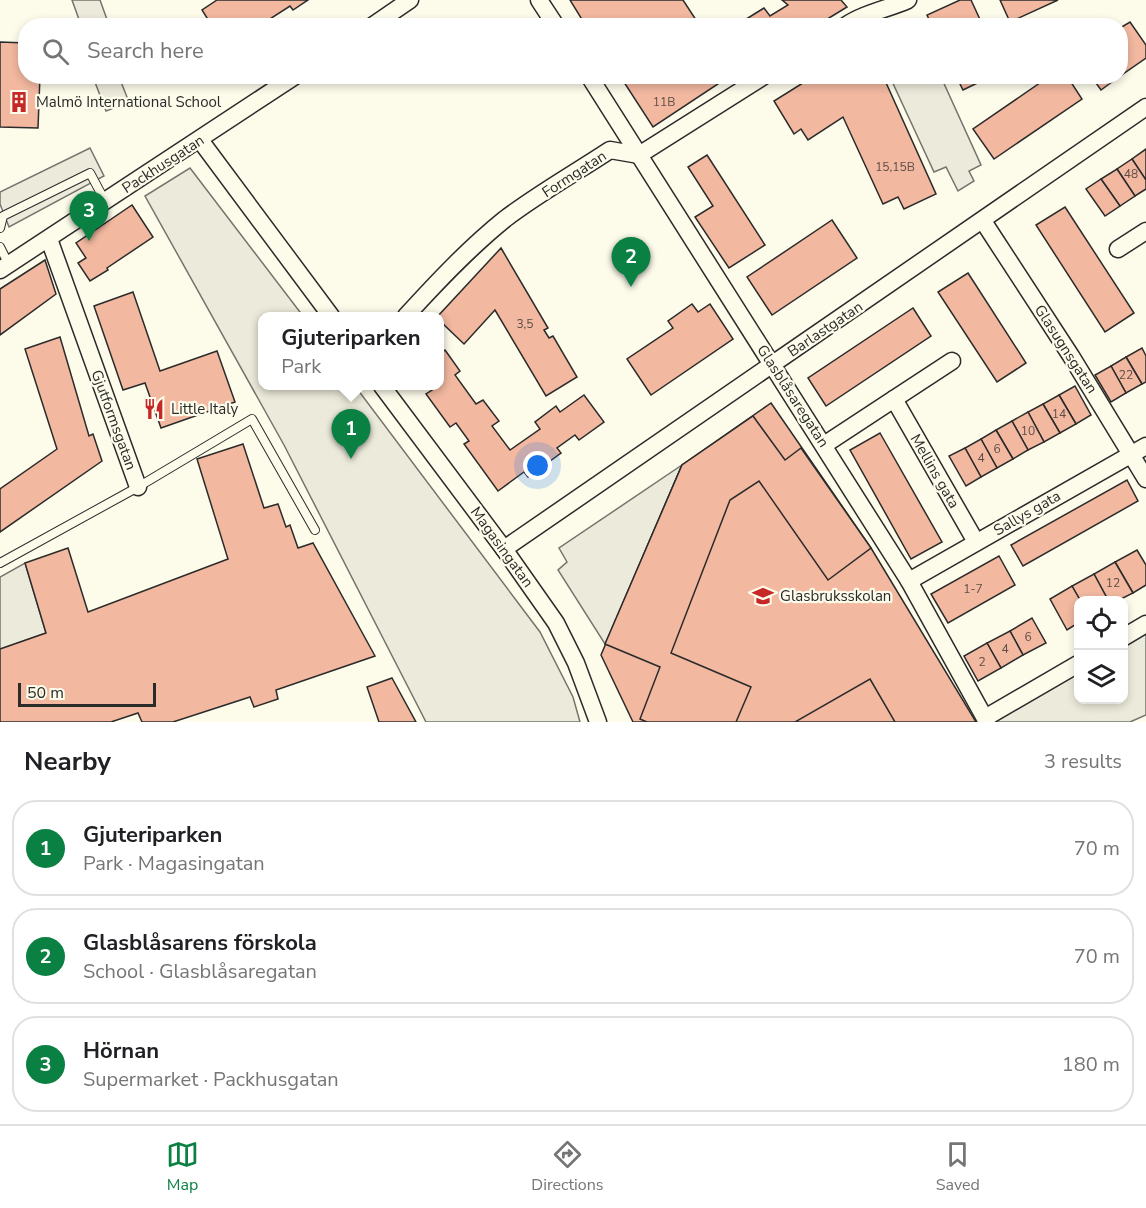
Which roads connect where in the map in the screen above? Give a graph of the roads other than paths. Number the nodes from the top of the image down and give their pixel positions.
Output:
1 (410, 0) edge
2 (539, 0) edge
3 (908, 0) edge
4 (384, 18) edge
5 (551, 18) edge
6 (856, 18) edge
7 (283, 84) edge
8 (594, 84) edge
9 (751, 84) edge
10 (1146, 108) edge
11 (200, 140) junction
12 (639, 155) junction
13 (106, 202) junction
14 (983, 221) junction
15 (0, 228) edge
16 (1146, 231) edge
17 (49, 238) junction
18 (0, 248) edge
19 (1118, 249) dead end
20 (4, 268) edge
21 (328, 312) edge
22 (410, 312) edge
23 (952, 361) dead end
24 (772, 365) junction
25 (385, 390) edge
26 (894, 399) junction
27 (824, 445) junction
28 (1139, 450) edge
29 (1146, 479) edge
30 (138, 487) junction
31 (315, 530) dead end
32 (976, 542) junction
33 (504, 549) junction
34 (0, 562) edge
35 (909, 581) junction
36 (1146, 624) edge
37 (1128, 635) edge
38 (1074, 666) edge
39 (986, 720) edge
40 (598, 722) edge

1 - 4 street
2 - 5 street
3 - 6 street
7 - 11 street, Packhusgatan
8 - 12 street, Glasblåsaregatan
9 - 12 street
10 - 14 street, Barlastgatan
11 - 13 street, Packhusgatan
11 - 21 street
12 - 22 street, Formgatan
12 - 24 street, Glasblåsaregatan
13 - 15 lane
13 - 17 street, Packhusgatan
14 - 24 street, Barlastgatan
14 - 28 street, Glasugnsgatan
16 - 19 street
17 - 20 street, Packhusgatan
17 - 30 street, Gjutformsgatan
18 - 20 lane
23 - 26 street
24 - 27 street, Glasblåsaregatan
24 - 33 street, Barlastgatan
25 - 33 street, Magasingatan
26 - 27 street
26 - 32 street, Mellins gata
27 - 35 street, Glasblåsaregatan
28 - 29 street, Glasugnsgatan
28 - 32 street, Sallys gata
30 - 31 lane
30 - 34 lane, Gjutformsgatan
32 - 35 street, Sallys gata
33 - 40 street, Magasingatan
35 - 39 street, Glasblåsaregatan
36 - 37 street
38 - 39 street

